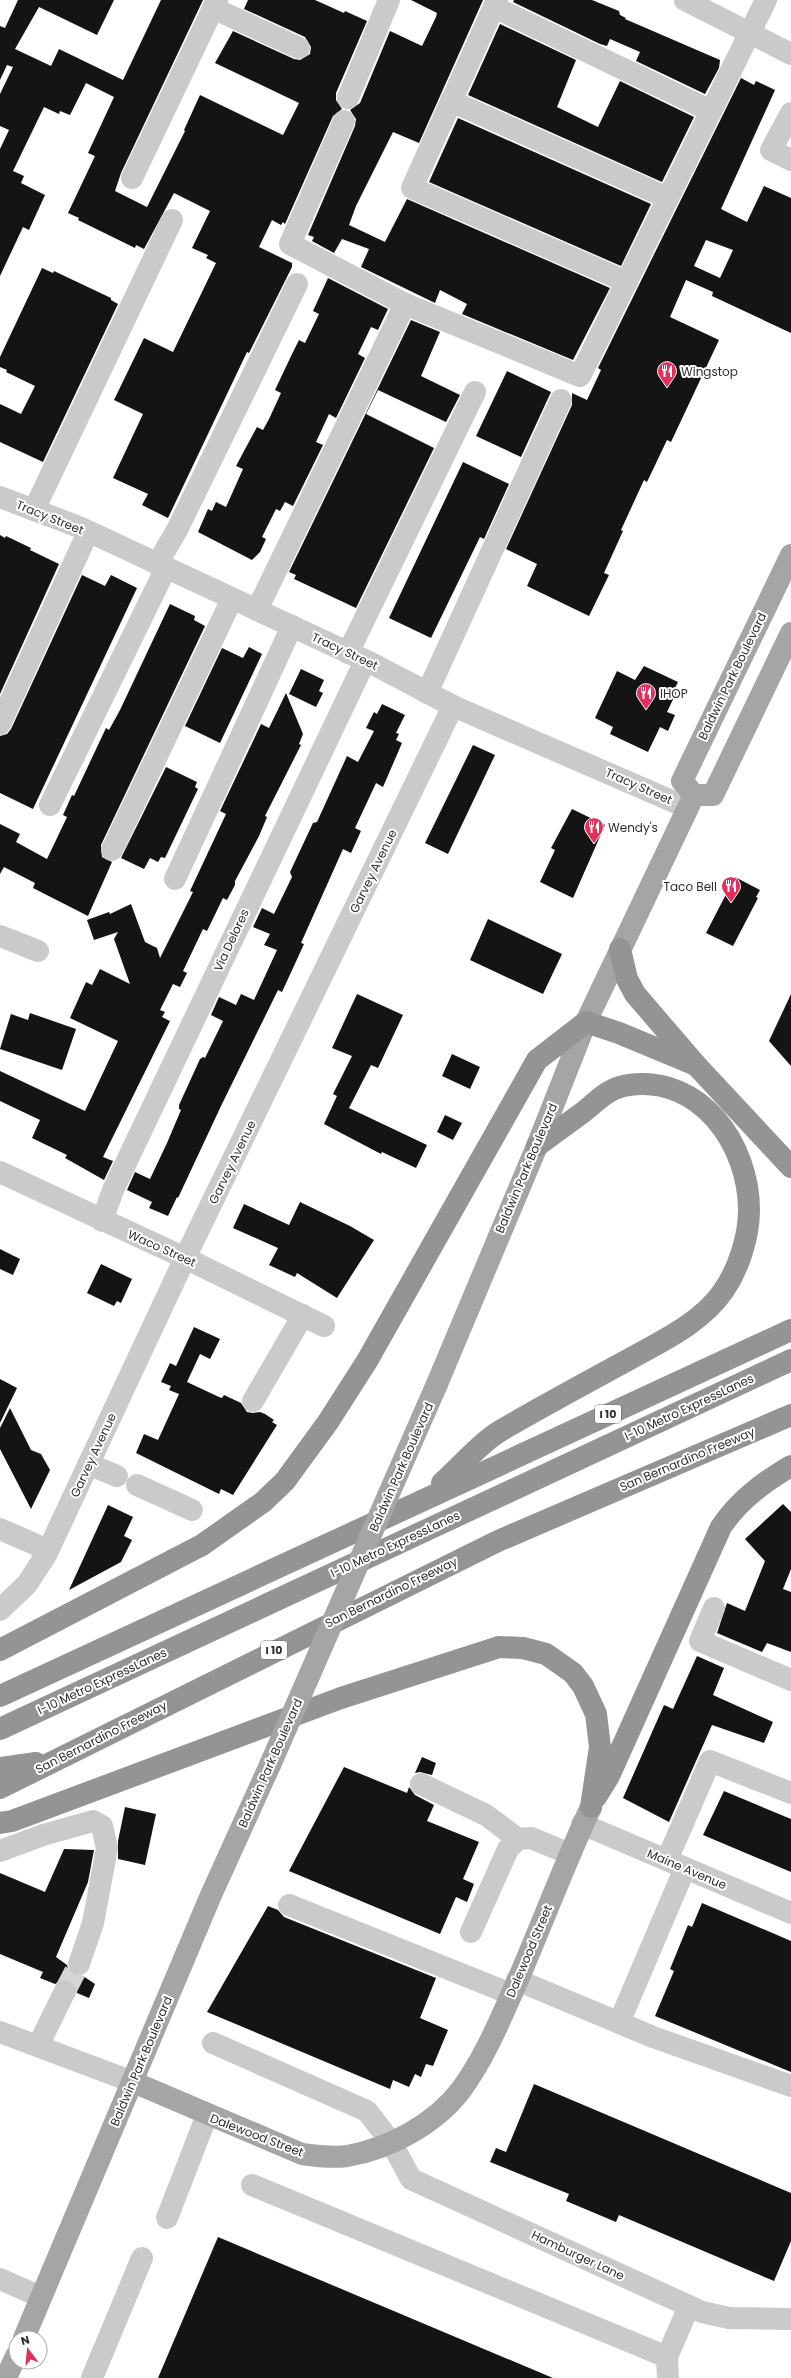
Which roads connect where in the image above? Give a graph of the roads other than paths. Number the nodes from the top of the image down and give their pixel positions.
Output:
1 (389, 0) edge
2 (684, 0) edge
3 (766, 0) edge
4 (495, 3) edge
5 (215, 4) edge
6 (715, 6) edge
7 (749, 34) junction
8 (299, 48) dead end
9 (791, 54) edge
10 (348, 98) dead end
11 (451, 101) junction
12 (711, 111) junction
13 (791, 113) edge
14 (344, 122) dead end
15 (791, 160) edge
16 (132, 178) dead end
17 (668, 198) junction
18 (172, 220) dead end
19 (627, 282) junction
20 (297, 284) dead end
21 (405, 304) junction
22 (475, 392) dead end
23 (561, 400) dead end
24 (0, 498) edge
25 (34, 510) junction
26 (88, 532) junction
27 (791, 555) edge
28 (162, 566) junction
29 (232, 599) junction
30 (257, 610) junction
31 (292, 626) junction
32 (791, 633) edge
33 (357, 657) junction
34 (427, 693) junction
35 (452, 706) junction
36 (0, 724) edge
37 (691, 802) junction
38 (50, 805) dead end
39 (112, 850) dead end
40 (175, 879) dead end
41 (0, 936) edge
42 (620, 949) junction
43 (38, 951) dead end
44 (586, 1022) junction
45 (696, 1065) junction
46 (537, 1146) junction
47 (791, 1168) edge
48 (0, 1172) edge
49 (102, 1221) junction
50 (185, 1258) junction
51 (303, 1315) junction
52 (324, 1326) dead end
53 (791, 1330) edge
54 (791, 1360) edge
55 (253, 1401) dead end
56 (791, 1415) edge
57 (88, 1464) junction
58 (791, 1466) edge
59 (117, 1476) dead end
60 (137, 1485) dead end
61 (425, 1498) junction
62 (192, 1510) dead end
63 (1, 1528) edge
64 (48, 1550) junction
65 (714, 1608) dead end
66 (0, 1610) edge
67 (0, 1650) edge
68 (791, 1680) edge
69 (0, 1696) edge
70 (0, 1729) edge
71 (52, 1761) junction
72 (0, 1768) edge
73 (421, 1784) dead end
74 (0, 1788) edge
75 (791, 1793) edge
76 (587, 1816) junction
77 (0, 1823) edge
78 (518, 1839) junction
79 (0, 1851) edge
80 (570, 1854) junction
81 (676, 1864) junction
82 (289, 1905) dead end
83 (791, 1913) edge
84 (471, 1932) dead end
85 (79, 1964) tunnel mouth
86 (514, 1987) junction
87 (65, 1991) tunnel mouth
88 (619, 2023) junction
89 (0, 2032) edge
90 (213, 2043) dead end
91 (38, 2046) junction
92 (133, 2082) junction
93 (791, 2086) edge
94 (207, 2115) junction
95 (391, 2142) junction
96 (252, 2185) dead end
97 (167, 2218) dead end
98 (142, 2258) dead end
99 (0, 2279) edge
100 (41, 2297) junction
101 (689, 2306) junction
102 (791, 2319) edge
103 (27, 2330) edge
104 (668, 2357) junction
105 (92, 2378) edge
106 (668, 2378) edge

1 - 10 street
2 - 6 street
3 - 7 street
4 - 11 street
4 - 12 street
5 - 8 street
5 - 16 street
6 - 7 street
7 - 9 street
7 - 12 street
11 - 17 street
11 - 19 street
12 - 17 street
13 - 15 street
14 - 21 street
17 - 19 street
18 - 25 street
19 - 21 street
20 - 28 street
21 - 30 street
22 - 33 street, Via Delores
23 - 34 street
24 - 25 street, Tracy Street
25 - 26 street, Tracy Street
26 - 28 street, Tracy Street
26 - 36 street
27 - 37 main road, Baldwin Park Boulevard
28 - 29 street, Tracy Street
28 - 38 street
29 - 30 street, Tracy Street
29 - 39 street
30 - 31 street, Tracy Street
31 - 33 street, Tracy Street
31 - 40 street
32 - 37 main road
33 - 34 street, Tracy Street
33 - 49 street, Via Delores
34 - 35 street, Tracy Street
35 - 37 street, Tracy Street
35 - 50 street, Garvey Avenue
37 - 42 main road, Baldwin Park Boulevard
41 - 43 street
42 - 44 main road, Baldwin Park Boulevard
42 - 45 highway
44 - 45 highway
44 - 46 main road, Baldwin Park Boulevard
44 - 67 highway
45 - 47 highway
46 - 61 highway
46 - 92 main road, Baldwin Park Boulevard, bridge
48 - 49 street, Waco Street
49 - 50 street, Waco Street
50 - 51 street, Waco Street
50 - 57 street, Garvey Avenue
51 - 52 street, Waco Street
51 - 55 street
53 - 61 highway, I 10
54 - 70 highway, I-10 Metro ExpressLanes
56 - 71 highway, San Bernardino Freeway / I 10
57 - 59 street
57 - 64 street, Garvey Avenue
58 - 76 highway
60 - 62 street
61 - 69 highway, I 10
63 - 64 street
64 - 66 street, Garvey Avenue
65 - 68 street
71 - 72 highway
71 - 74 highway, San Bernardino Freeway / I 10
73 - 78 street
75 - 81 street
76 - 77 highway
76 - 80 main road, Dalewood Street
76 - 81 street, Maine Avenue
78 - 80 street
78 - 84 street
79 - 85 street
80 - 86 main road, Dalewood Street
81 - 83 street, Maine Avenue
81 - 88 street
82 - 86 street
86 - 88 street
86 - 95 main road, Dalewood Street
87 - 91 street
88 - 93 street
89 - 91 street, Dalewood Street
90 - 95 street, Hamburger Lane
91 - 92 street, Dalewood Street
92 - 94 main road, Dalewood Street
92 - 100 main road, Baldwin Park Boulevard
94 - 95 main road, Dalewood Street
94 - 97 street
95 - 101 street, Hamburger Lane
96 - 104 street
98 - 105 street
99 - 100 street
100 - 103 main road, Baldwin Park Boulevard
101 - 102 street, Hamburger Lane
101 - 104 street
104 - 106 street

